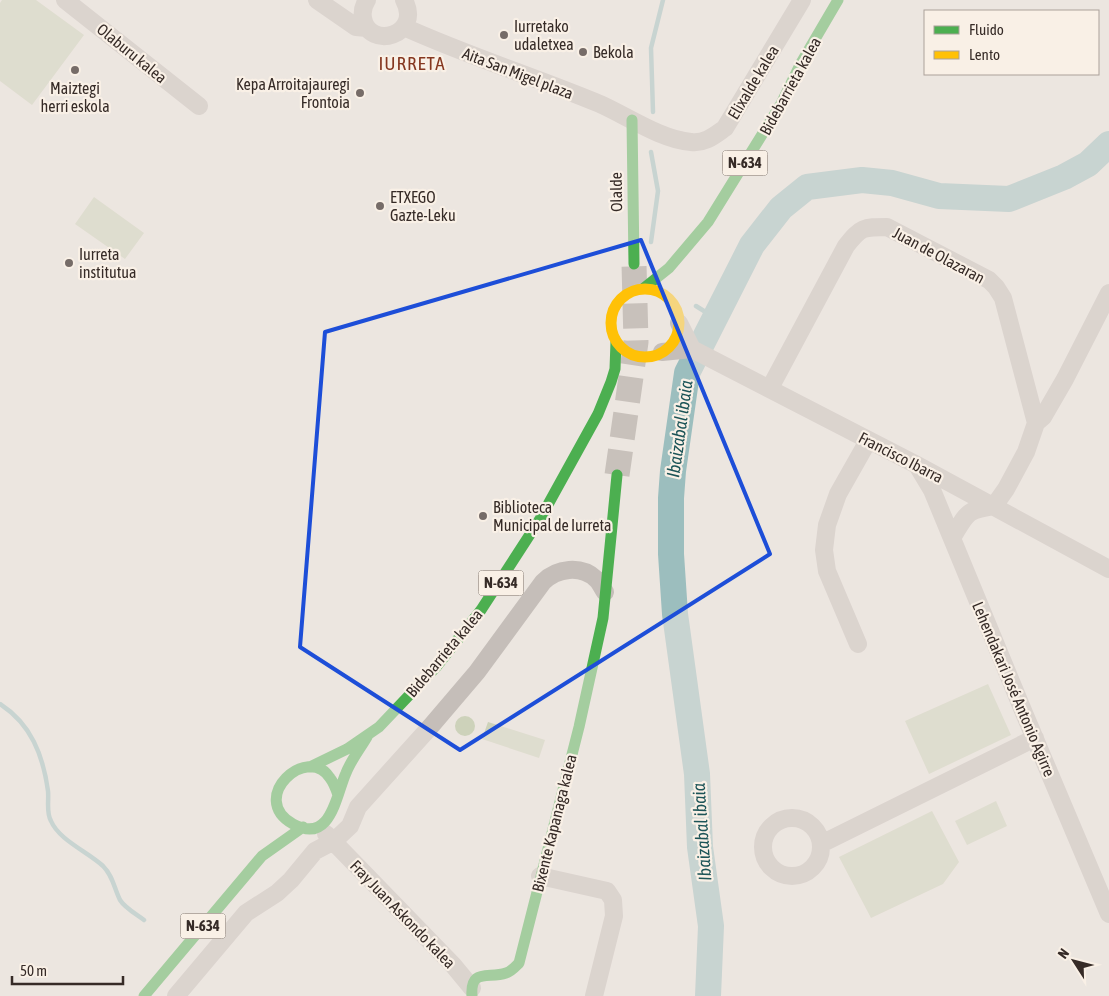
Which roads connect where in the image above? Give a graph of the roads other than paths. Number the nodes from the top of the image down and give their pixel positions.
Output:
1 (65, 0) edge
2 (317, 0) edge
3 (404, 0) edge
4 (802, 0) edge
5 (829, 0) edge
6 (838, 0) edge
7 (366, 2) edge
8 (332, 11) junction
9 (404, 27) junction
10 (367, 28) junction
11 (808, 75) dead end
12 (781, 104) junction
13 (199, 106) dead end
14 (632, 120) junction
15 (708, 222) junction
16 (694, 255) dead end
17 (634, 264) tunnel mouth
18 (644, 288) junction
19 (681, 290) dead end
20 (1109, 293) edge
21 (678, 316) junction
22 (616, 342) junction
23 (692, 349) junction
24 (654, 354) junction
25 (637, 366) dead end
26 (621, 384) dead end
27 (770, 388) junction
28 (602, 407) junction
29 (1036, 423) junction
30 (868, 441) junction
31 (917, 465) junction
32 (617, 475) tunnel mouth
33 (994, 506) junction
34 (952, 538) junction
35 (1109, 570) edge
36 (605, 592) junction
37 (858, 644) dead end
38 (367, 736) junction
39 (1035, 738) junction
40 (310, 767) junction
41 (337, 799) junction
42 (308, 827) junction
43 (348, 829) junction
44 (269, 838) dead end
45 (334, 841) junction
46 (821, 844) dead end
47 (262, 856) junction
48 (540, 876) junction
49 (1109, 914) edge
50 (472, 992) edge
51 (144, 996) edge
52 (176, 996) edge
53 (594, 996) edge

1 - 13 street, Olaburu kalea
2 - 8 street
3 - 9 street
4 - 14 street, Elixalde kalea
5 - 12 main road
6 - 12 main road, Bidebarrieta kalea / N-634
7 - 8 street
7 - 10 street
8 - 10 street
9 - 10 street
9 - 14 street, Aita San Migel plaza
11 - 12 main road, N-634
12 - 15 main road, Bidebarrieta kalea / N-634
14 - 17 main road, Olalde
15 - 16 main road, N-634
15 - 18 main road, N-634
18 - 21 main road
18 - 22 main road, N-634
19 - 21 main road
20 - 29 street
21 - 23 street
21 - 24 main road
22 - 24 main road
22 - 28 main road
23 - 24 street
23 - 27 street, Francisco Ibarra
24 - 25 main road
26 - 28 main road, N-634
27 - 29 street, Juan de Olazaran
27 - 30 street, Francisco Ibarra
28 - 38 main road, Bidebarrieta kalea / N-634
29 - 33 street
30 - 31 street, Francisco Ibarra
30 - 37 street
31 - 33 street, Francisco Ibarra
31 - 34 street, Lehendakari José Antonio Agirre
32 - 36 main road
33 - 34 street
33 - 35 street, Francisco Ibarra
34 - 39 street, Lehendakari José Antonio Agirre
36 - 43 street
36 - 48 main road, Bixente Kapanaga kalea
38 - 40 main road
38 - 41 main road
39 - 46 street
39 - 49 street, Lehendakari José Antonio Agirre
40 - 41 main road
40 - 42 main road
41 - 42 main road
41 - 43 street
42 - 45 street, Fray Juan Askondo kalea
42 - 47 main road
43 - 45 street
44 - 47 main road
45 - 50 street, Fray Juan Askondo kalea
45 - 52 street
47 - 51 main road, N-634
48 - 50 main road, Bixente Kapanaga kalea
48 - 53 street

